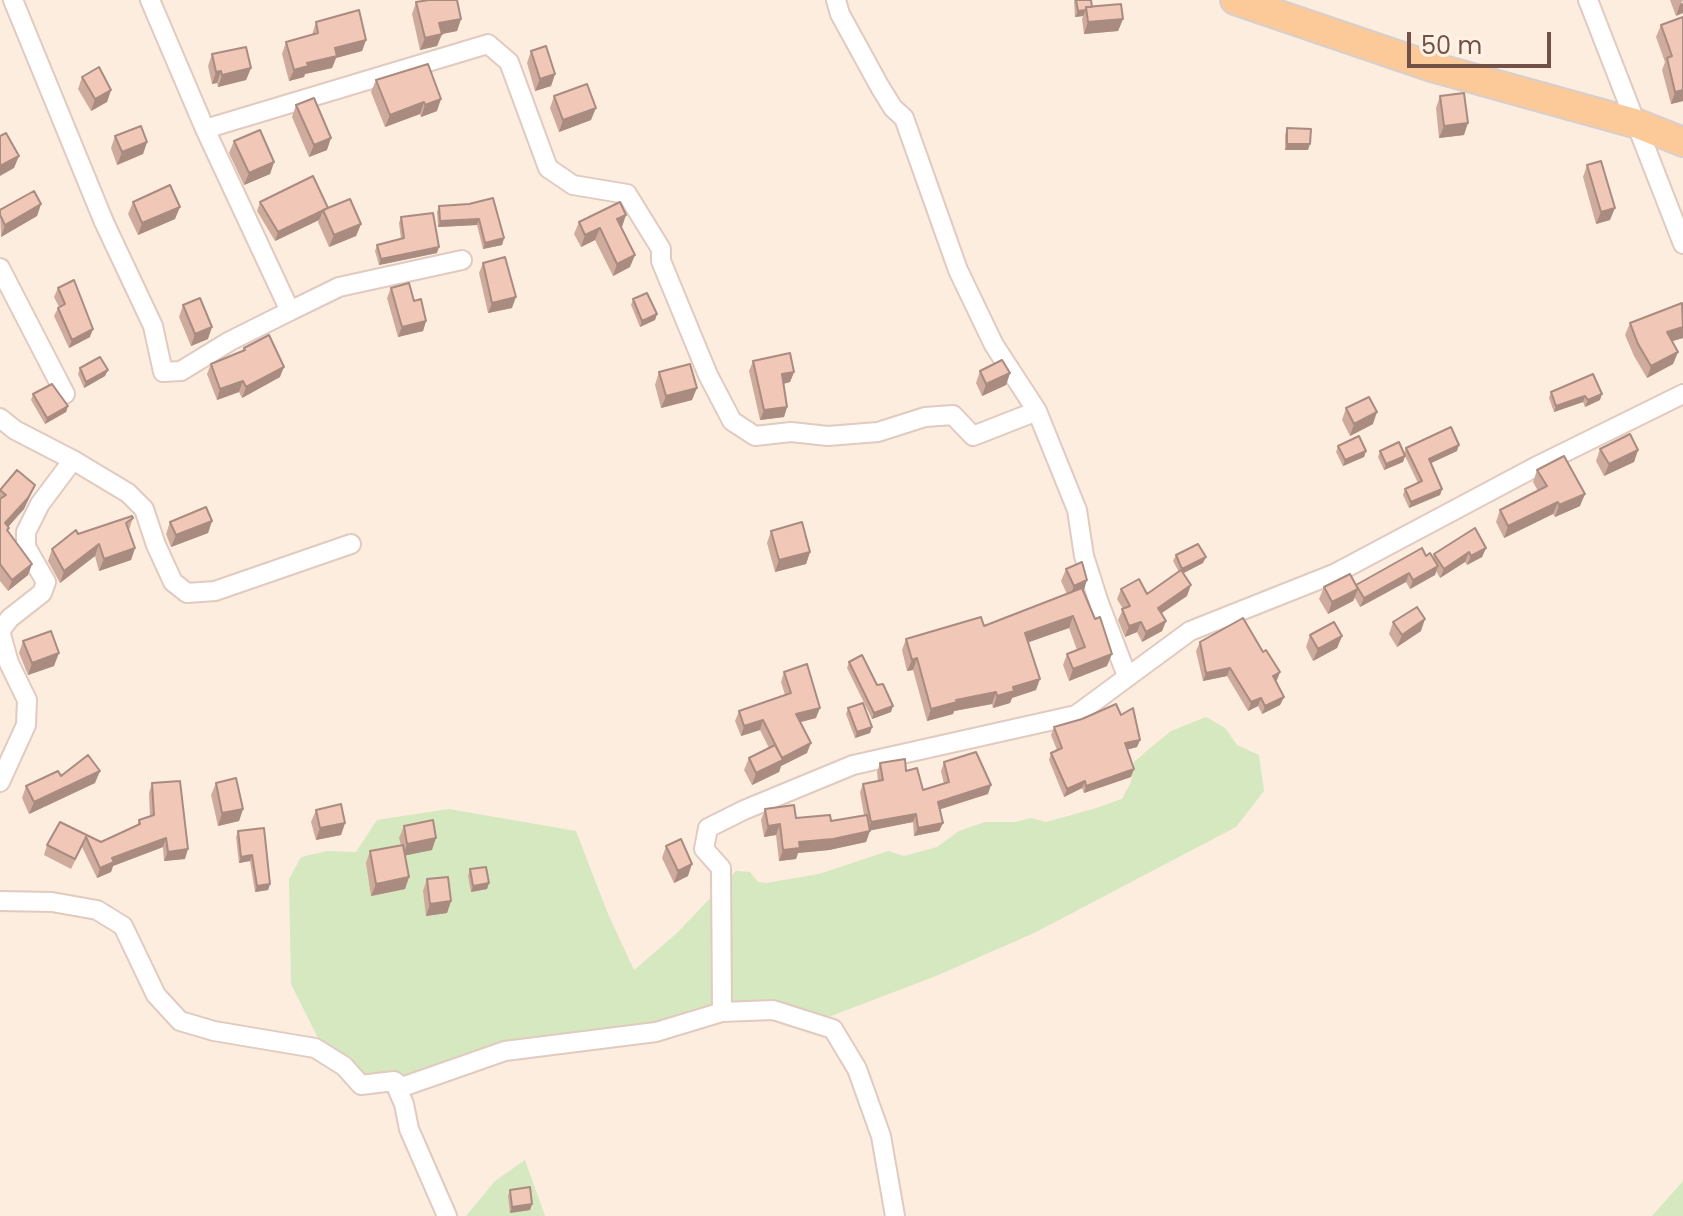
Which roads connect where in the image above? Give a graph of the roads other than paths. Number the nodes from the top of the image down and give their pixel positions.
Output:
1 (13, 0) edge
2 (150, 0) edge
3 (836, 0) edge
4 (1235, 0) edge
5 (1588, 0) edge
6 (1638, 124) junction
7 (205, 129) junction
8 (1683, 142) edge
9 (1683, 244) edge
10 (462, 260) dead end
11 (0, 268) edge
12 (290, 311) junction
13 (65, 394) dead end
14 (1683, 394) edge
15 (1037, 411) junction
16 (0, 418) edge
17 (73, 460) junction
18 (351, 544) dead end
19 (1127, 676) junction
20 (0, 782) edge
21 (0, 901) edge
22 (722, 1012) junction
23 (394, 1081) junction
24 (447, 1216) edge
25 (895, 1216) edge

1 - 12 street
2 - 7 street
3 - 15 street
4 - 6 main road
5 - 6 street
6 - 8 main road
6 - 9 street
7 - 12 street
7 - 15 street
10 - 12 street
11 - 13 street
14 - 19 street
15 - 19 street
16 - 17 street
17 - 18 street
17 - 20 street
19 - 22 street
21 - 23 street
22 - 23 street
22 - 25 street
23 - 24 street

